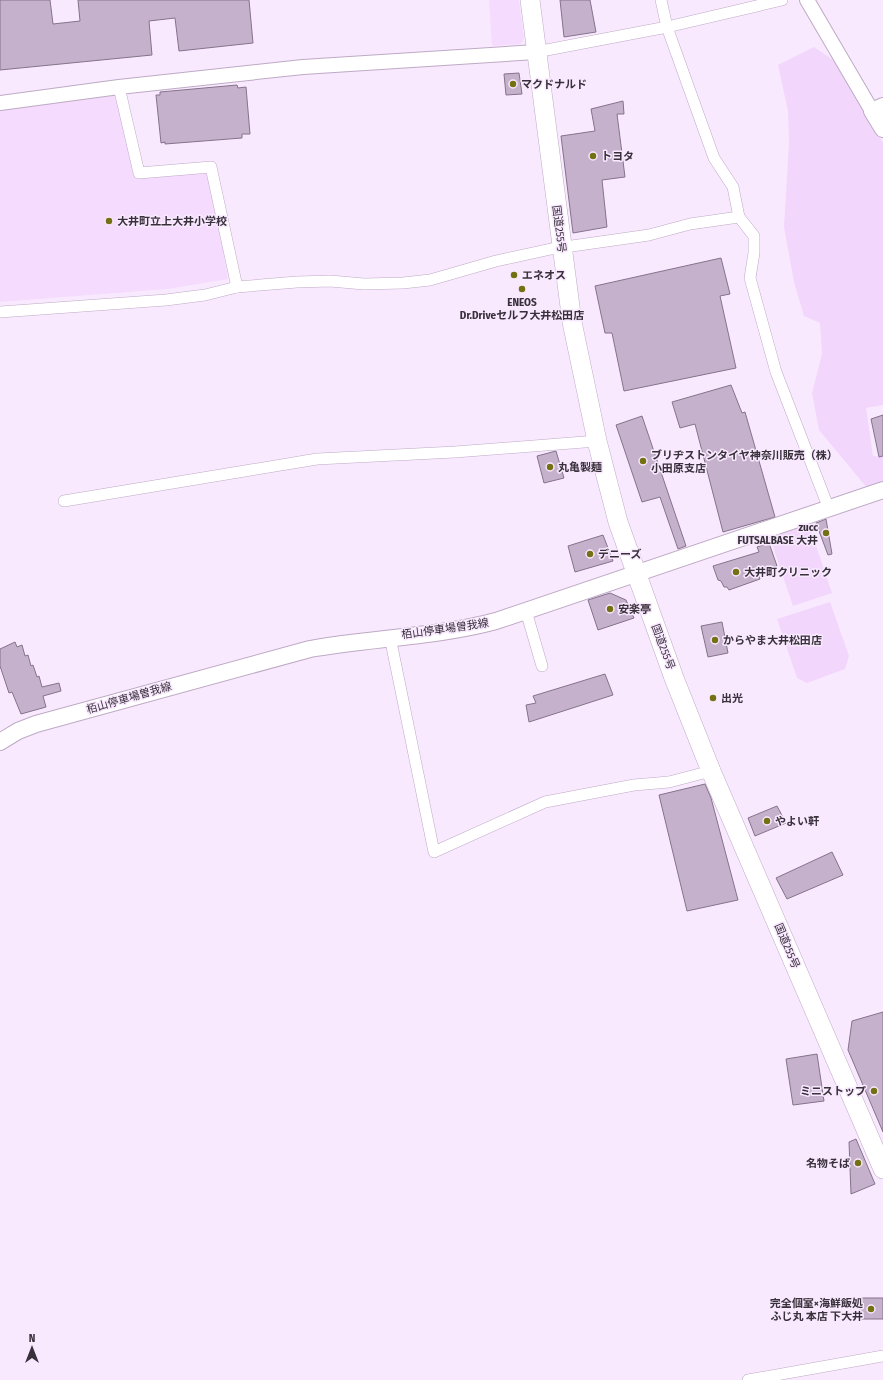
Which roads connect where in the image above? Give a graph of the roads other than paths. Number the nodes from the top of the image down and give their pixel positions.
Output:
1 (530, 0) edge
2 (661, 0) edge
3 (782, 0) edge
4 (807, 0) edge
5 (667, 27) junction
6 (536, 52) junction
7 (120, 87) junction
8 (0, 103) edge
9 (877, 108) edge
10 (883, 129) edge
11 (739, 217) junction
12 (562, 247) junction
13 (237, 287) junction
14 (0, 312) edge
15 (597, 442) junction
16 (883, 490) edge
17 (64, 501) dead end
18 (828, 509) junction
19 (635, 573) junction
20 (526, 611) junction
21 (390, 637) junction
22 (542, 666) dead end
23 (1, 740) edge
24 (711, 771) junction
25 (883, 1169) edge
26 (883, 1356) edge
27 (748, 1380) edge

1 - 6 highway, 国道255号
2 - 5 street
3 - 5 street
4 - 9 street
5 - 6 street
5 - 11 street
6 - 7 street
6 - 12 highway, 国道255号
7 - 8 street
7 - 13 street
9 - 10 main road
11 - 12 street
11 - 18 street
12 - 13 street
12 - 15 highway, 国道255号
13 - 14 street
15 - 17 street
15 - 19 highway, 国道255号
16 - 18 main road, 栢山停車場曽我線
18 - 19 main road, 栢山停車場曽我線
19 - 20 main road, 栢山停車場曽我線
19 - 24 highway, 国道255号
20 - 21 main road, 栢山停車場曽我線
20 - 22 street
21 - 23 main road, 栢山停車場曽我線
21 - 24 street
24 - 25 highway, 国道255号
26 - 27 street

